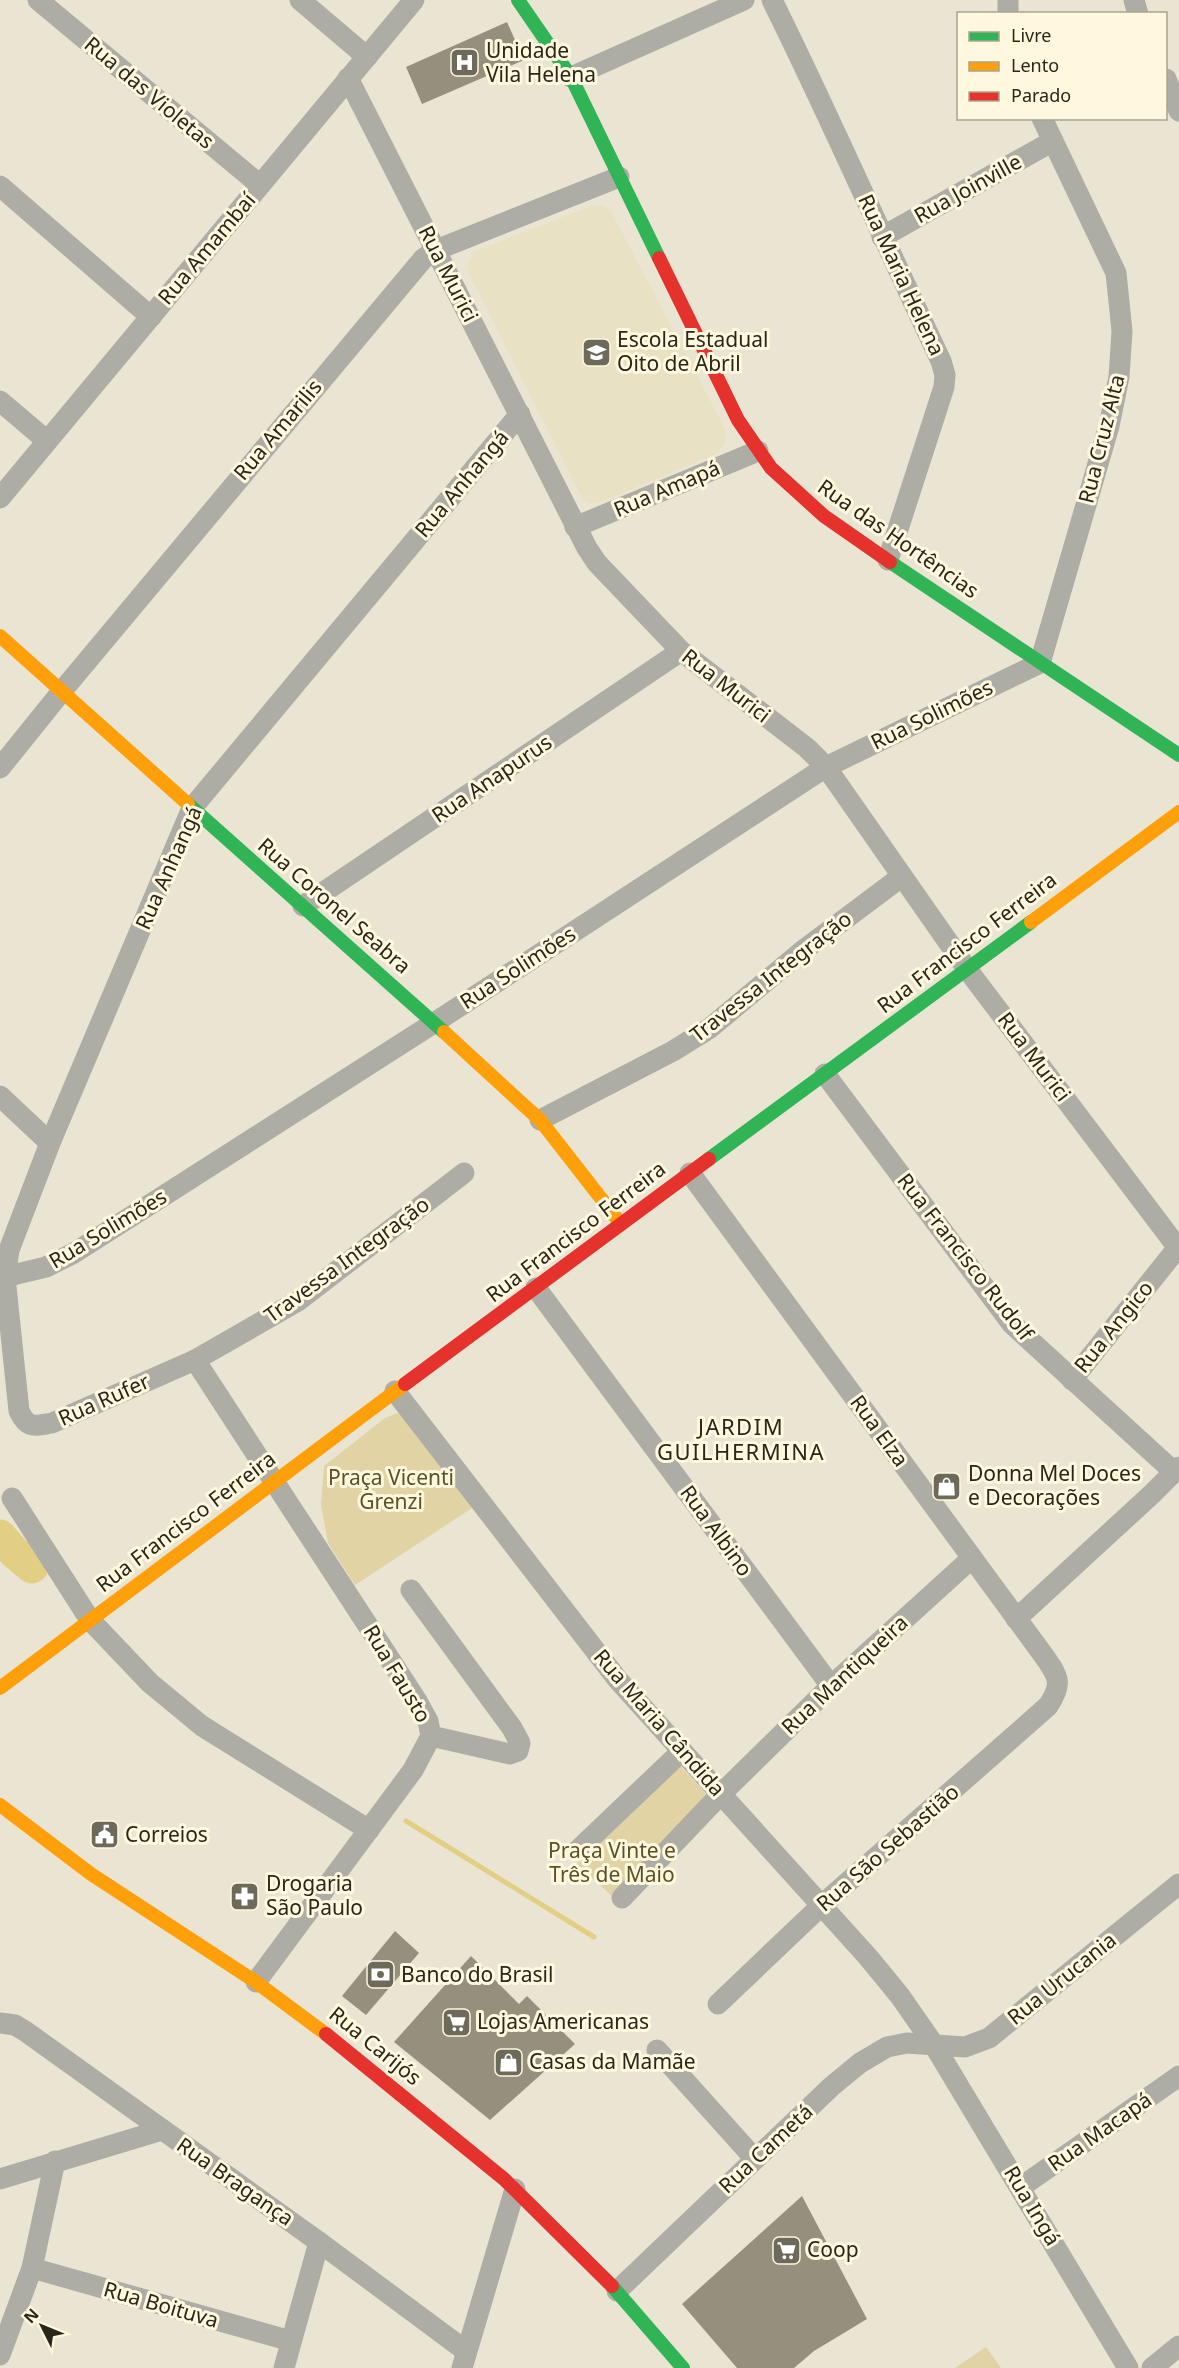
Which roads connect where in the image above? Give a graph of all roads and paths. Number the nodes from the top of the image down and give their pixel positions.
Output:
1 (38, 0) edge
2 (300, 0) edge
3 (414, 0) edge
4 (518, 0) edge
5 (744, 0) edge
6 (772, 0) edge
7 (367, 57) junction
8 (571, 77) junction
9 (348, 78) junction
10 (1167, 81) edge
11 (1179, 111) edge
12 (1043, 120) edge
13 (1053, 141) junction
14 (619, 177) junction
15 (260, 185) junction
16 (0, 186) edge
17 (882, 237) junction
18 (436, 250) junction
19 (151, 317) junction
20 (0, 401) edge
21 (520, 414) junction
22 (47, 441) junction
23 (758, 451) junction
24 (0, 498) edge
25 (575, 527) junction
26 (888, 561) junction
27 (0, 636) edge
28 (681, 651) junction
29 (1040, 663) junction
30 (62, 690) junction
31 (1179, 756) edge
32 (826, 767) junction
33 (0, 768) edge
34 (192, 808) junction
35 (1179, 812) edge
36 (901, 877) junction
37 (303, 906) junction
38 (967, 969) junction
39 (434, 1023) junction
40 (825, 1074) junction
41 (0, 1096) edge
42 (540, 1120) junction
43 (50, 1143) junction
44 (464, 1173) dead end
45 (690, 1173) junction
46 (621, 1224) junction
47 (1178, 1247) edge
48 (3, 1278) edge
49 (536, 1288) junction
50 (195, 1360) junction
51 (1072, 1380) junction
52 (395, 1391) junction
53 (19, 1411) joint
54 (1177, 1469) edge
55 (275, 1482) junction
56 (12, 1498) dead end
57 (972, 1558) junction
58 (411, 1590) dead end
59 (1016, 1619) junction
60 (90, 1620) junction
61 (831, 1686) junction
62 (0, 1688) edge
63 (1058, 1692) joint
64 (431, 1736) junction
65 (682, 1751) junction
66 (721, 1794) junction
67 (0, 1805) edge
68 (369, 1830) junction
69 (578, 1850) dead end
70 (1179, 1884) edge
71 (621, 1898) dead end
72 (822, 1905) junction
73 (256, 1982) junction
74 (718, 2004) dead end
75 (0, 2023) edge
76 (934, 2045) junction
77 (657, 2050) dead end
78 (1179, 2076) edge
79 (162, 2130) junction
80 (755, 2158) junction
81 (55, 2161) junction
82 (0, 2179) edge
83 (1021, 2187) junction
84 (515, 2188) junction
85 (319, 2242) junction
86 (32, 2268) junction
87 (617, 2291) junction
88 (291, 2341) junction
89 (1179, 2346) edge
90 (0, 2355) edge
91 (464, 2360) edge
92 (681, 2367) edge
93 (284, 2368) edge
94 (1128, 2368) edge
95 (1152, 2368) edge

1 - 15 street, Rua das Violetas
2 - 7 street
3 - 7 street, Rua Amambaí
4 - 8 street, Rua das Hortências
5 - 8 street
6 - 17 street, Rua Maria Helena
7 - 9 street, Rua Amambaí
8 - 14 street, Rua das Hortências
9 - 15 street, Rua Amambaí
9 - 18 street, Rua Murici
10 - 11 street
12 - 13 street, Rua Cruz Alta
13 - 17 street, Rua Joinville
13 - 29 street, Rua Cruz Alta
14 - 18 street, Rua Amarilis
14 - 23 street, Rua das Hortências
15 - 19 street, Rua Amambaí
16 - 19 street
17 - 26 street, Rua Maria Helena
18 - 21 street, Rua Murici
18 - 30 street, Rua Amarilis
19 - 22 street, Rua Amambaí
20 - 22 street
21 - 25 street, Rua Murici
21 - 34 street, Rua Anhangá
22 - 24 street, Rua Amambaí
23 - 25 street, Rua Amapá
23 - 26 street, Rua das Hortências
25 - 28 street, Rua Murici
26 - 29 street, Rua das Hortências
27 - 30 street, Rua Coronel Seabra
28 - 32 street, Rua Murici
28 - 37 street, Rua Anapurus
29 - 31 street, Rua das Hortências
29 - 32 street, Rua Solimões
30 - 33 street, Rua Amarilis
30 - 34 street, Rua Coronel Seabra
32 - 36 street, Rua Murici
32 - 39 street, Rua Solimões
34 - 37 street, Rua Coronel Seabra
34 - 43 street, Rua Anhangá
35 - 38 street, Rua Francisco Ferreira
36 - 38 street, Rua Murici
36 - 42 street, Travessa Integração
37 - 39 street, Rua Coronel Seabra
38 - 40 street, Rua Francisco Ferreira
38 - 47 street, Rua Murici
39 - 42 street, Rua Coronel Seabra
39 - 48 street, Rua Solimões
40 - 45 street, Rua Francisco Ferreira
40 - 51 street, Rua Francisco Rudolf
41 - 43 street
42 - 46 street, Rua Coronel Seabra
43 - 48 street, Rua Anhangá
44 - 50 street, Travessa Integração
45 - 46 street, Rua Francisco Ferreira
45 - 57 street, Rua Elza
46 - 49 street, Rua Francisco Ferreira
47 - 51 street, Rua Angico
48 - 53 street, Rua Anhangá
49 - 52 street, Rua Francisco Ferreira
49 - 61 street, Rua Albino
50 - 53 street, Rua Rufer
50 - 55 street, Rua Fausto
51 - 54 street, Rua Francisco Rudolf
52 - 55 street, Rua Francisco Ferreira
52 - 65 street, Rua Maria Cândida
54 - 59 street
55 - 60 street, Rua Francisco Ferreira
55 - 64 street, Rua Fausto
56 - 60 street
57 - 59 street, Rua Elza
57 - 61 street, Rua Mantiqueira
58 - 64 street
59 - 63 street, Rua Elza
60 - 62 street, Rua Francisco Ferreira
60 - 68 street
61 - 66 street, Rua Mantiqueira
63 - 72 street, Rua São Sebastião
64 - 68 street, Rua Fausto
65 - 66 street, Rua Maria Cândida
65 - 69 street
66 - 71 street, Rua Mantiqueira
66 - 72 street, Rua Maria Cândida
67 - 73 street, Rua Carijós
68 - 73 street, Rua Fausto
70 - 76 street, Rua Urucania
72 - 74 street, Rua São Sebastião
72 - 76 street, Rua Maria Cândida
73 - 84 street, Rua Carijós
75 - 79 street, Rua Bragança
76 - 80 street, Rua Cametá
76 - 83 street, Rua Ingá
77 - 80 street
78 - 83 street, Rua Macapá
79 - 81 street
79 - 85 street, Rua Bragança
80 - 87 street, Rua Cametá
81 - 82 street
81 - 86 street
83 - 94 street, Rua Ingá
84 - 87 street, Rua Carijós
84 - 91 street
85 - 88 street
85 - 91 street, Rua Bragança
86 - 88 street, Rua Boituva
86 - 90 street
87 - 92 street, Rua Carijós
88 - 93 street
89 - 95 street

